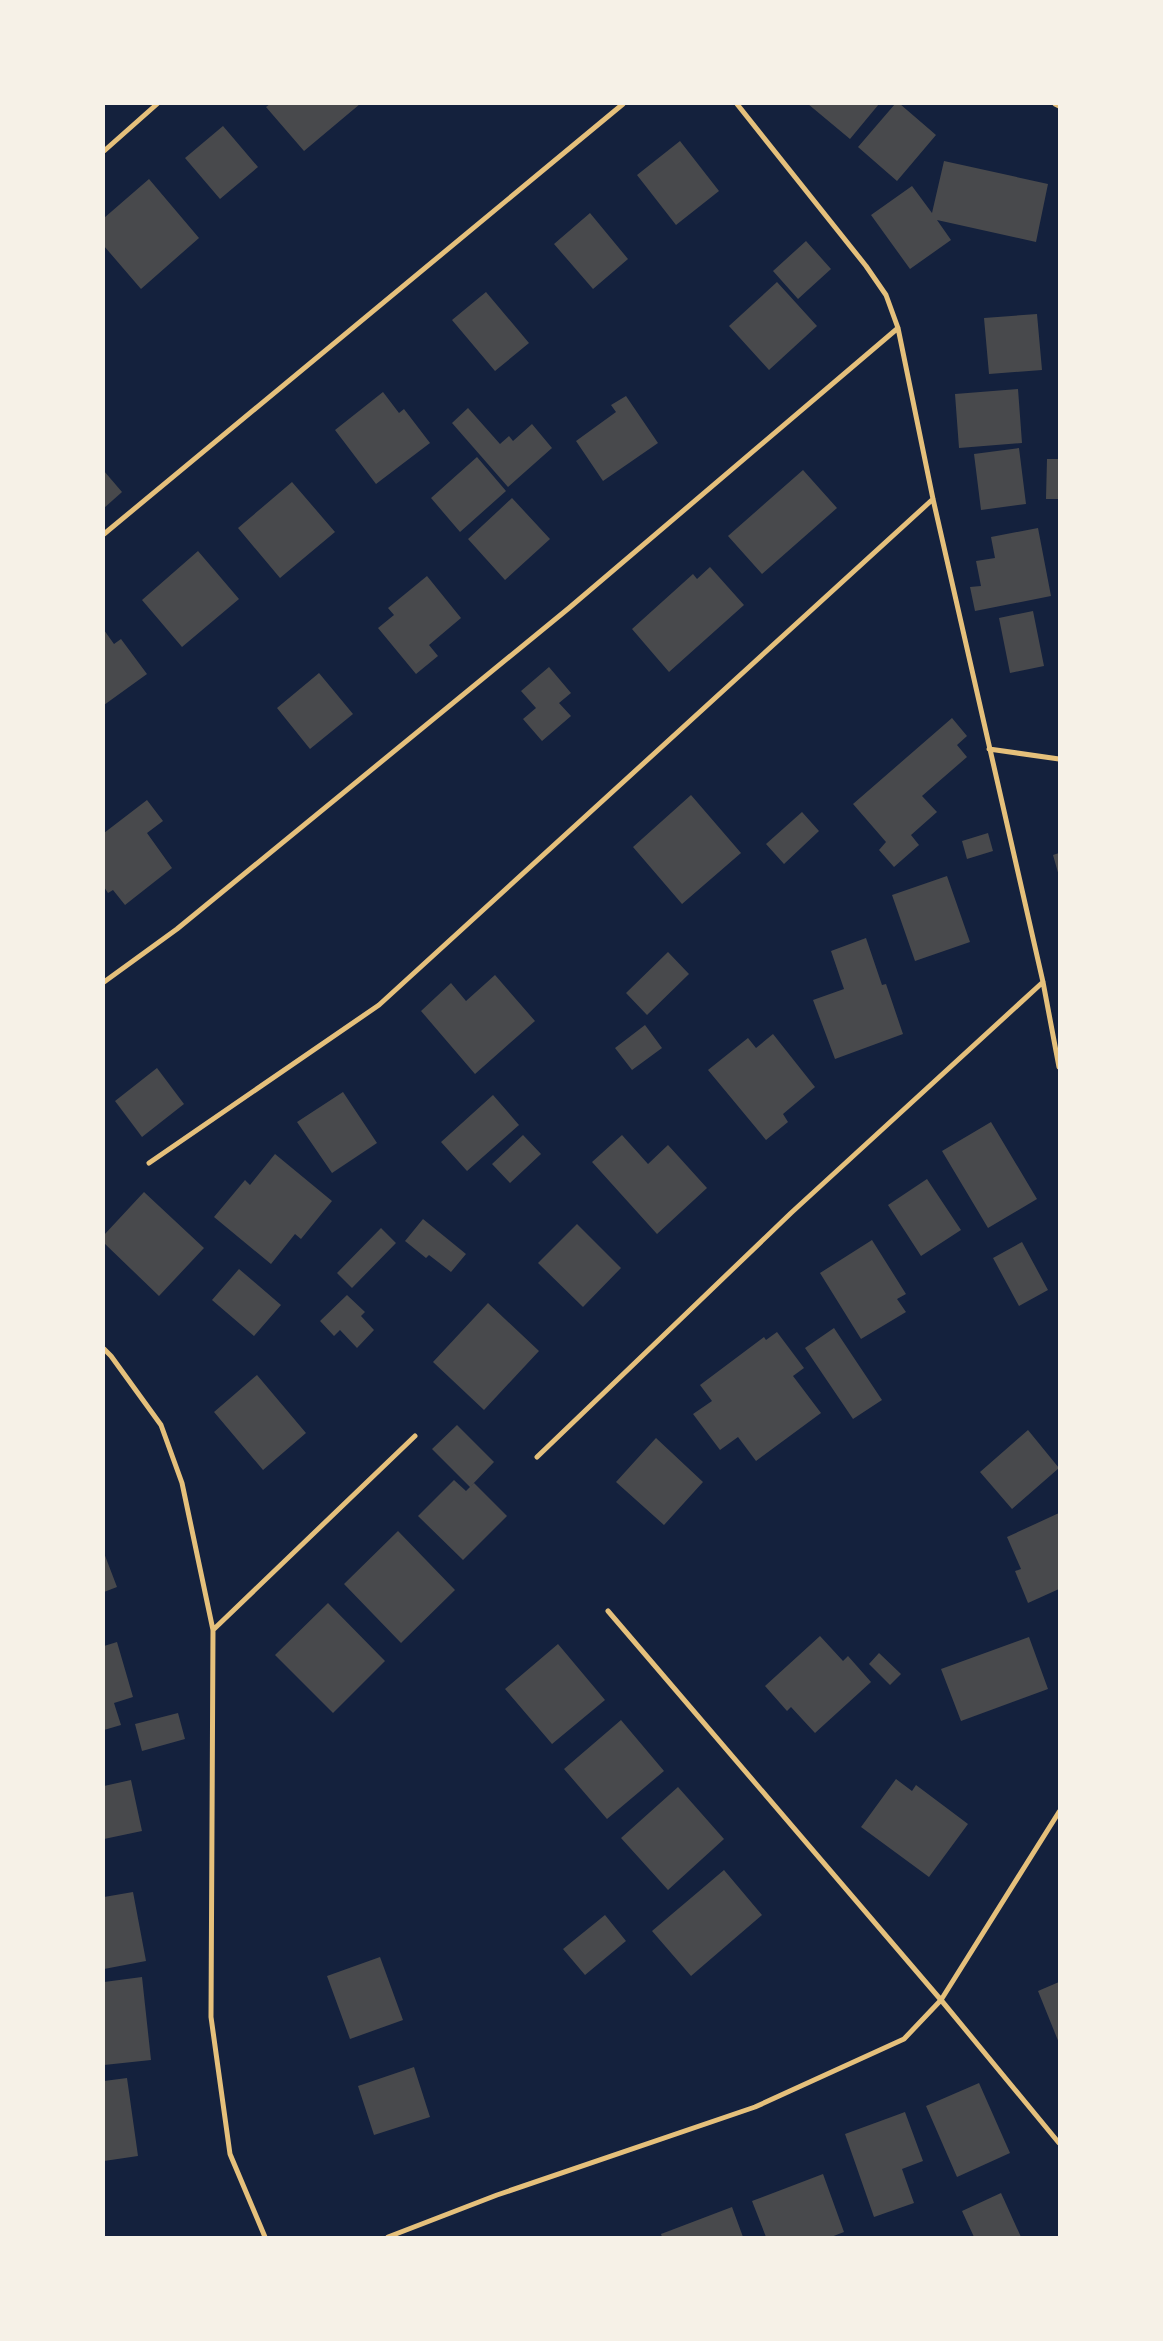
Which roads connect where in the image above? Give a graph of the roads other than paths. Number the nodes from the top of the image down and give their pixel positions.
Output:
1 (157, 104) edge
2 (623, 104) edge
3 (737, 104) edge
4 (1055, 104) edge
5 (1059, 106) edge
6 (104, 151) edge
7 (898, 328) junction
8 (933, 499) junction
9 (104, 534) edge
10 (989, 749) junction
11 (1059, 758) edge
12 (104, 982) edge
13 (1044, 982) junction
14 (1059, 1067) edge
15 (149, 1163) dead end
16 (104, 1349) edge
17 (415, 1436) dead end
18 (537, 1457) dead end
19 (608, 1611) dead end
20 (213, 1630) junction
21 (1059, 1812) edge
22 (941, 2000) junction
23 (1059, 2144) edge
24 (265, 2237) edge
25 (388, 2237) edge

1 - 6 street
2 - 9 street
3 - 7 street
4 - 5 street
7 - 8 street
7 - 12 street
8 - 10 street
8 - 15 street
10 - 11 street
10 - 13 street
13 - 14 street
13 - 18 street
16 - 20 street
17 - 20 street
19 - 22 street
20 - 24 street
21 - 22 street
22 - 23 street
22 - 25 street

